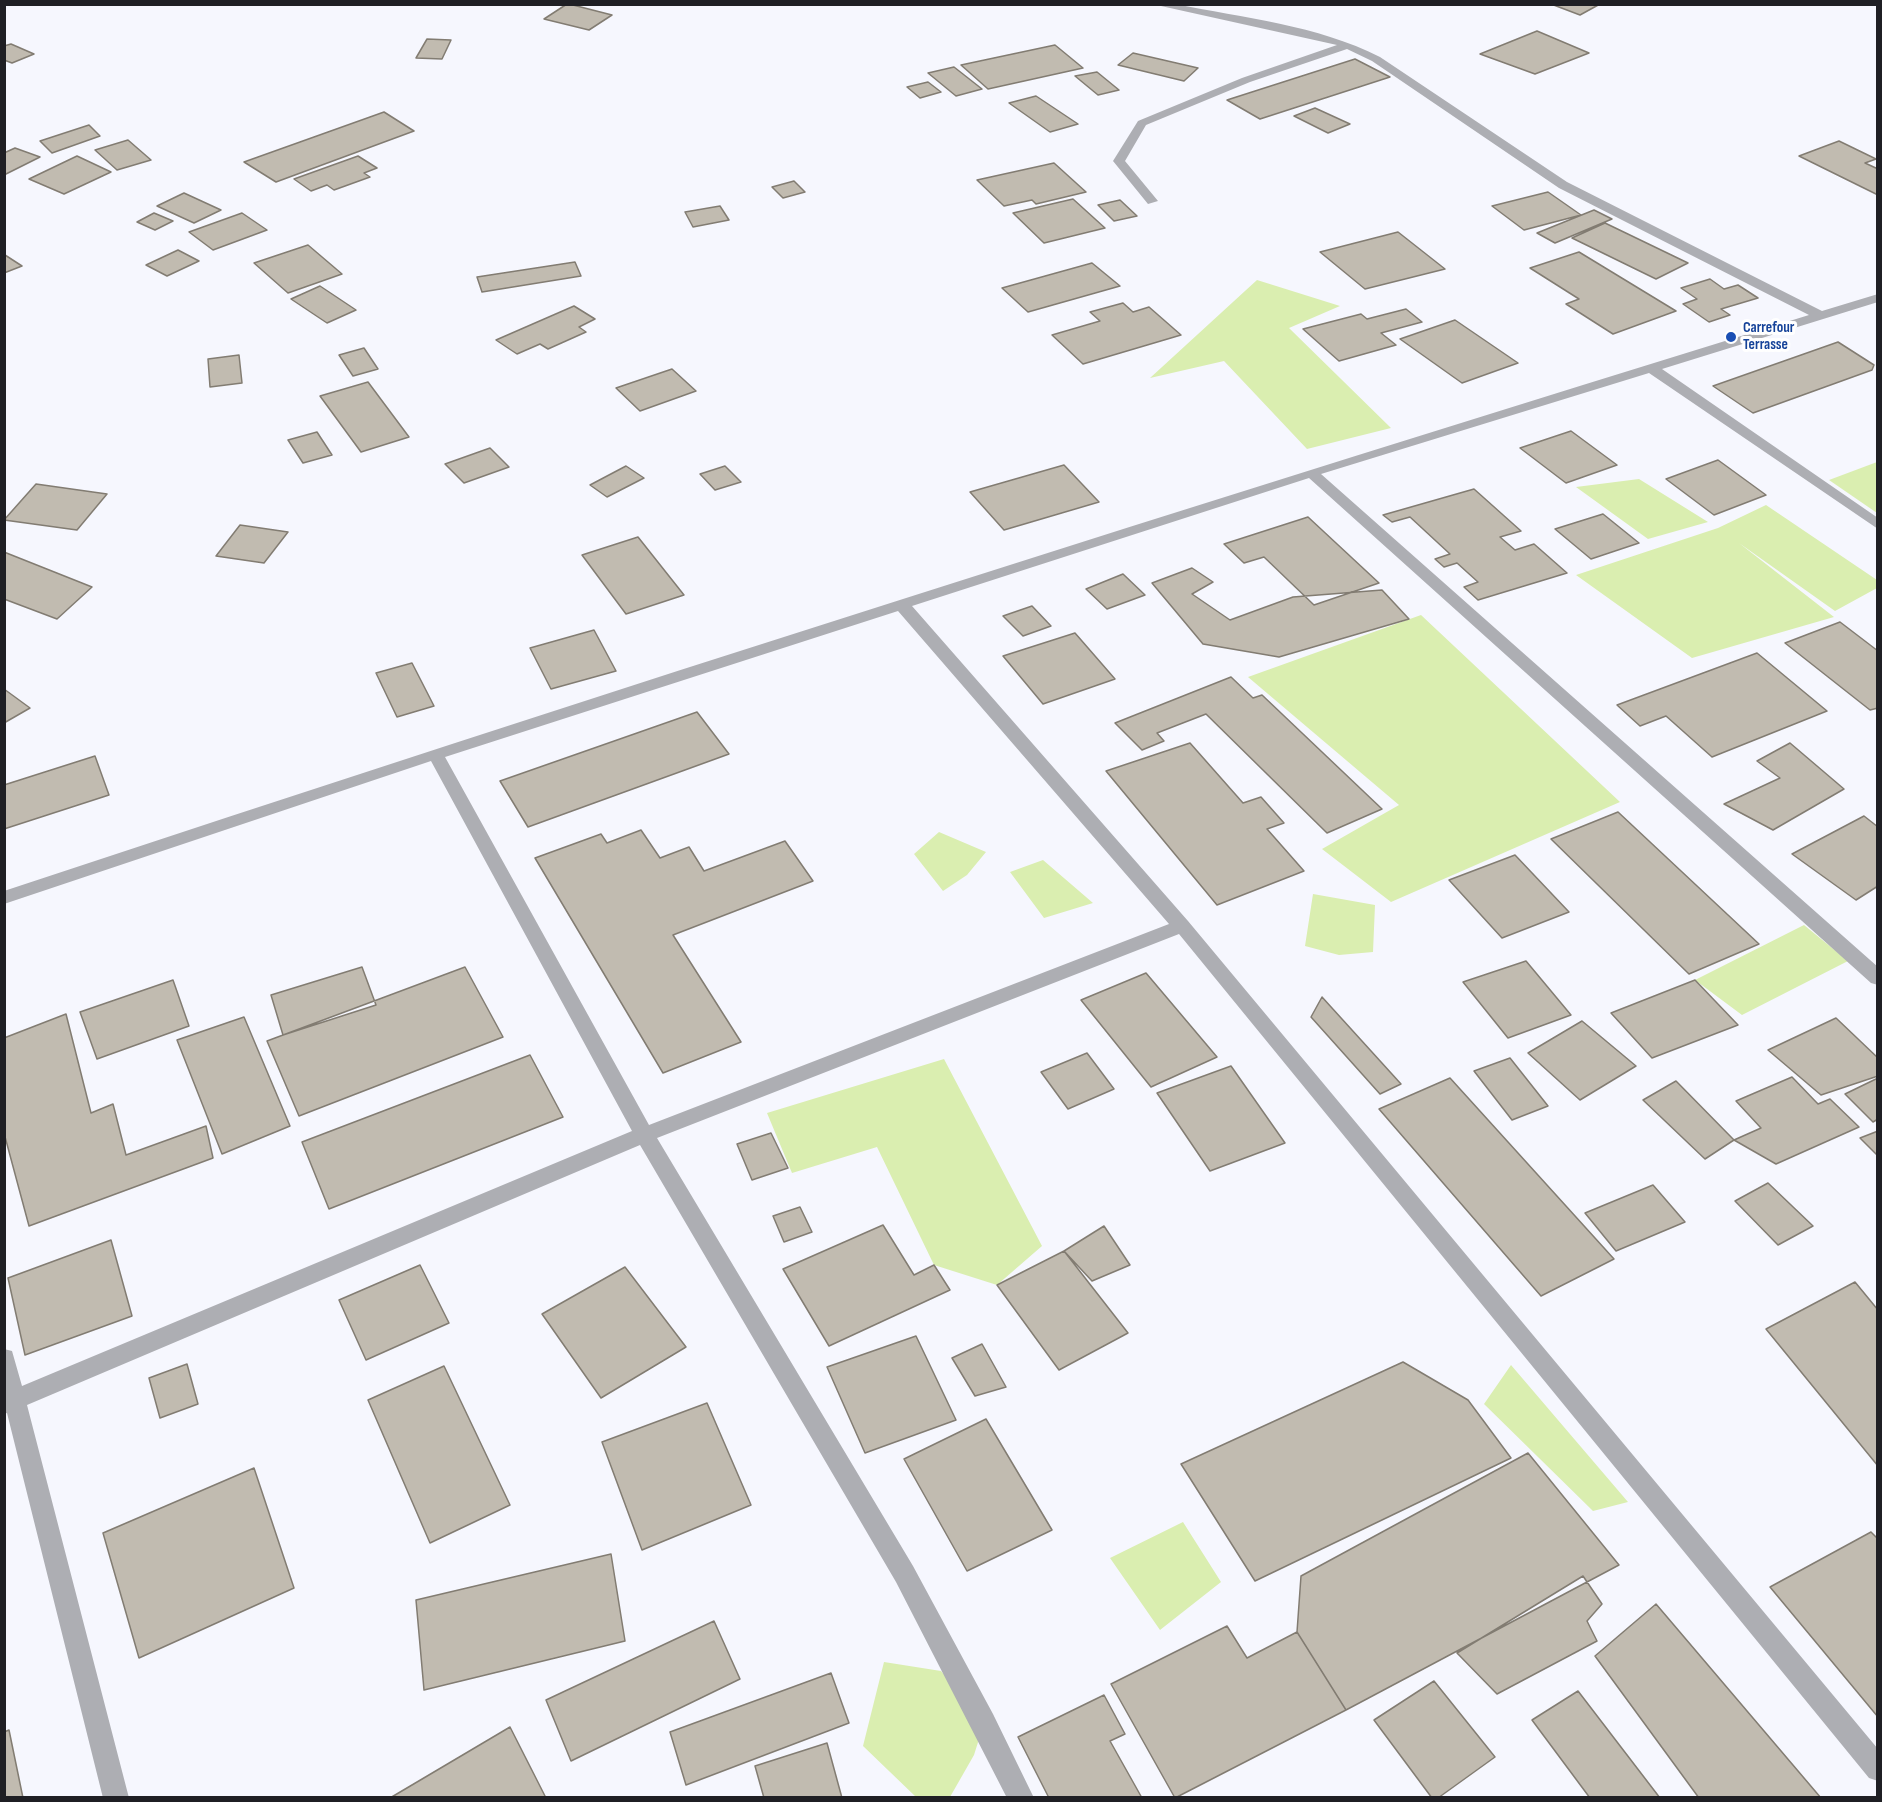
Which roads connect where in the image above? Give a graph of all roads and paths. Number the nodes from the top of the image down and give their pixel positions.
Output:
1 (1157, 4) edge
2 (1348, 45) junction
3 (1152, 201) dead end
4 (1878, 298) edge
5 (1823, 317) junction
6 (1651, 368) junction
7 (1311, 473) junction
8 (1878, 525) edge
9 (902, 605) junction
10 (435, 754) junction
11 (4, 898) edge
12 (1182, 926) junction
13 (1878, 978) edge
14 (644, 1135) junction
15 (4, 1358) edge
16 (10, 1402) edge
17 (1878, 1769) edge
18 (116, 1797) edge
19 (1022, 1797) edge

1 - 2 street
2 - 3 street
2 - 5 street
4 - 5 street
5 - 6 street
6 - 7 street
6 - 8 street
7 - 9 street
7 - 13 street
9 - 10 street
9 - 12 street
10 - 11 street
10 - 14 street
12 - 14 street
12 - 17 street
14 - 16 street
14 - 19 street
15 - 16 street
16 - 18 street

